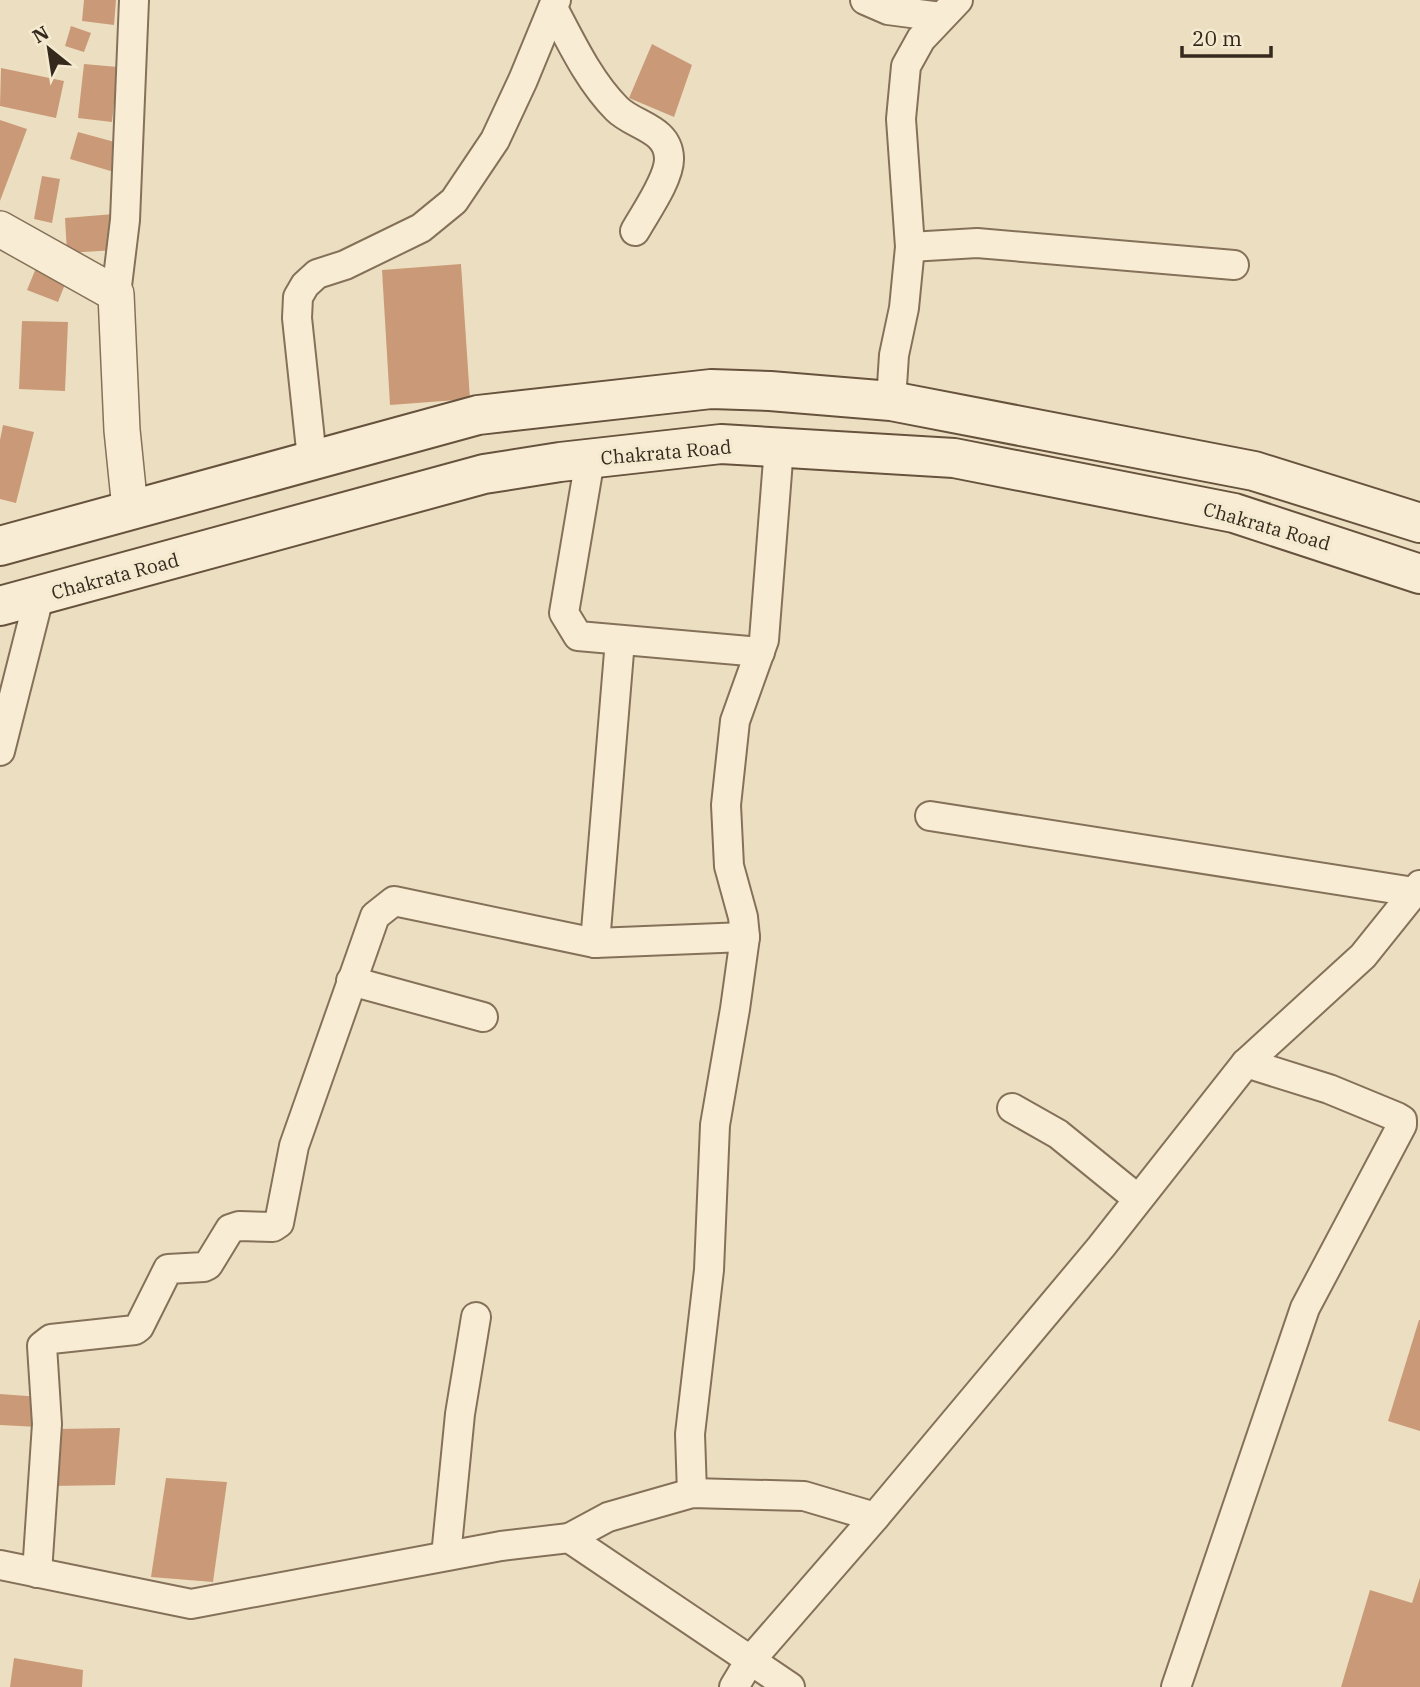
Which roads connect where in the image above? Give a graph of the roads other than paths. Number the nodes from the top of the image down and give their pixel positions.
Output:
1 (134, 0) edge
2 (865, 0) edge
3 (554, 4) edge
4 (950, 9) edge
5 (0, 229) edge
6 (635, 231) dead end
7 (910, 247) junction
8 (1234, 265) dead end
9 (116, 294) junction
10 (891, 401) junction
11 (478, 415) junction
12 (779, 447) junction
13 (590, 458) junction
14 (312, 459) junction
15 (484, 474) junction
16 (130, 509) junction
17 (1420, 523) edge
18 (0, 546) edge
19 (1420, 574) edge
20 (38, 597) junction
21 (0, 606) edge
22 (620, 640) junction
23 (760, 652) junction
24 (0, 751) edge
25 (930, 816) dead end
26 (1417, 888) edge
27 (745, 937) junction
28 (595, 943) junction
29 (351, 981) junction
30 (484, 1017) dead end
31 (1246, 1063) junction
32 (1012, 1108) dead end
33 (1408, 1120) edge
34 (1138, 1199) junction
35 (476, 1317) dead end
36 (692, 1493) junction
37 (875, 1517) junction
38 (569, 1538) junction
39 (446, 1556) junction
40 (0, 1565) edge
41 (37, 1573) junction
42 (749, 1661) junction
43 (734, 1687) edge
44 (790, 1687) edge
45 (1176, 1687) edge

1 - 9 street
2 - 4 street
3 - 6 street
3 - 14 street
4 - 7 street
5 - 9 street
7 - 8 street
7 - 10 street
9 - 16 street
10 - 11 main road
10 - 17 main road
11 - 14 main road
11 - 15 main road
12 - 13 main road, Chakrata Road
12 - 19 main road, Chakrata Road
12 - 23 street
13 - 15 main road, Chakrata Road
13 - 22 street
14 - 16 main road
15 - 20 main road, Chakrata Road
16 - 18 main road
20 - 21 main road, Chakrata Road
20 - 24 street
22 - 23 street
22 - 28 street
23 - 27 street
25 - 26 street
26 - 31 street
27 - 28 street
27 - 36 street
28 - 29 street
29 - 30 street
29 - 41 street
31 - 33 street
31 - 34 street
32 - 34 street
33 - 45 street
34 - 37 street
35 - 39 street
36 - 37 street
36 - 38 street
37 - 42 street
38 - 39 street
38 - 42 street
39 - 41 street
40 - 41 street
42 - 43 street
42 - 44 street

